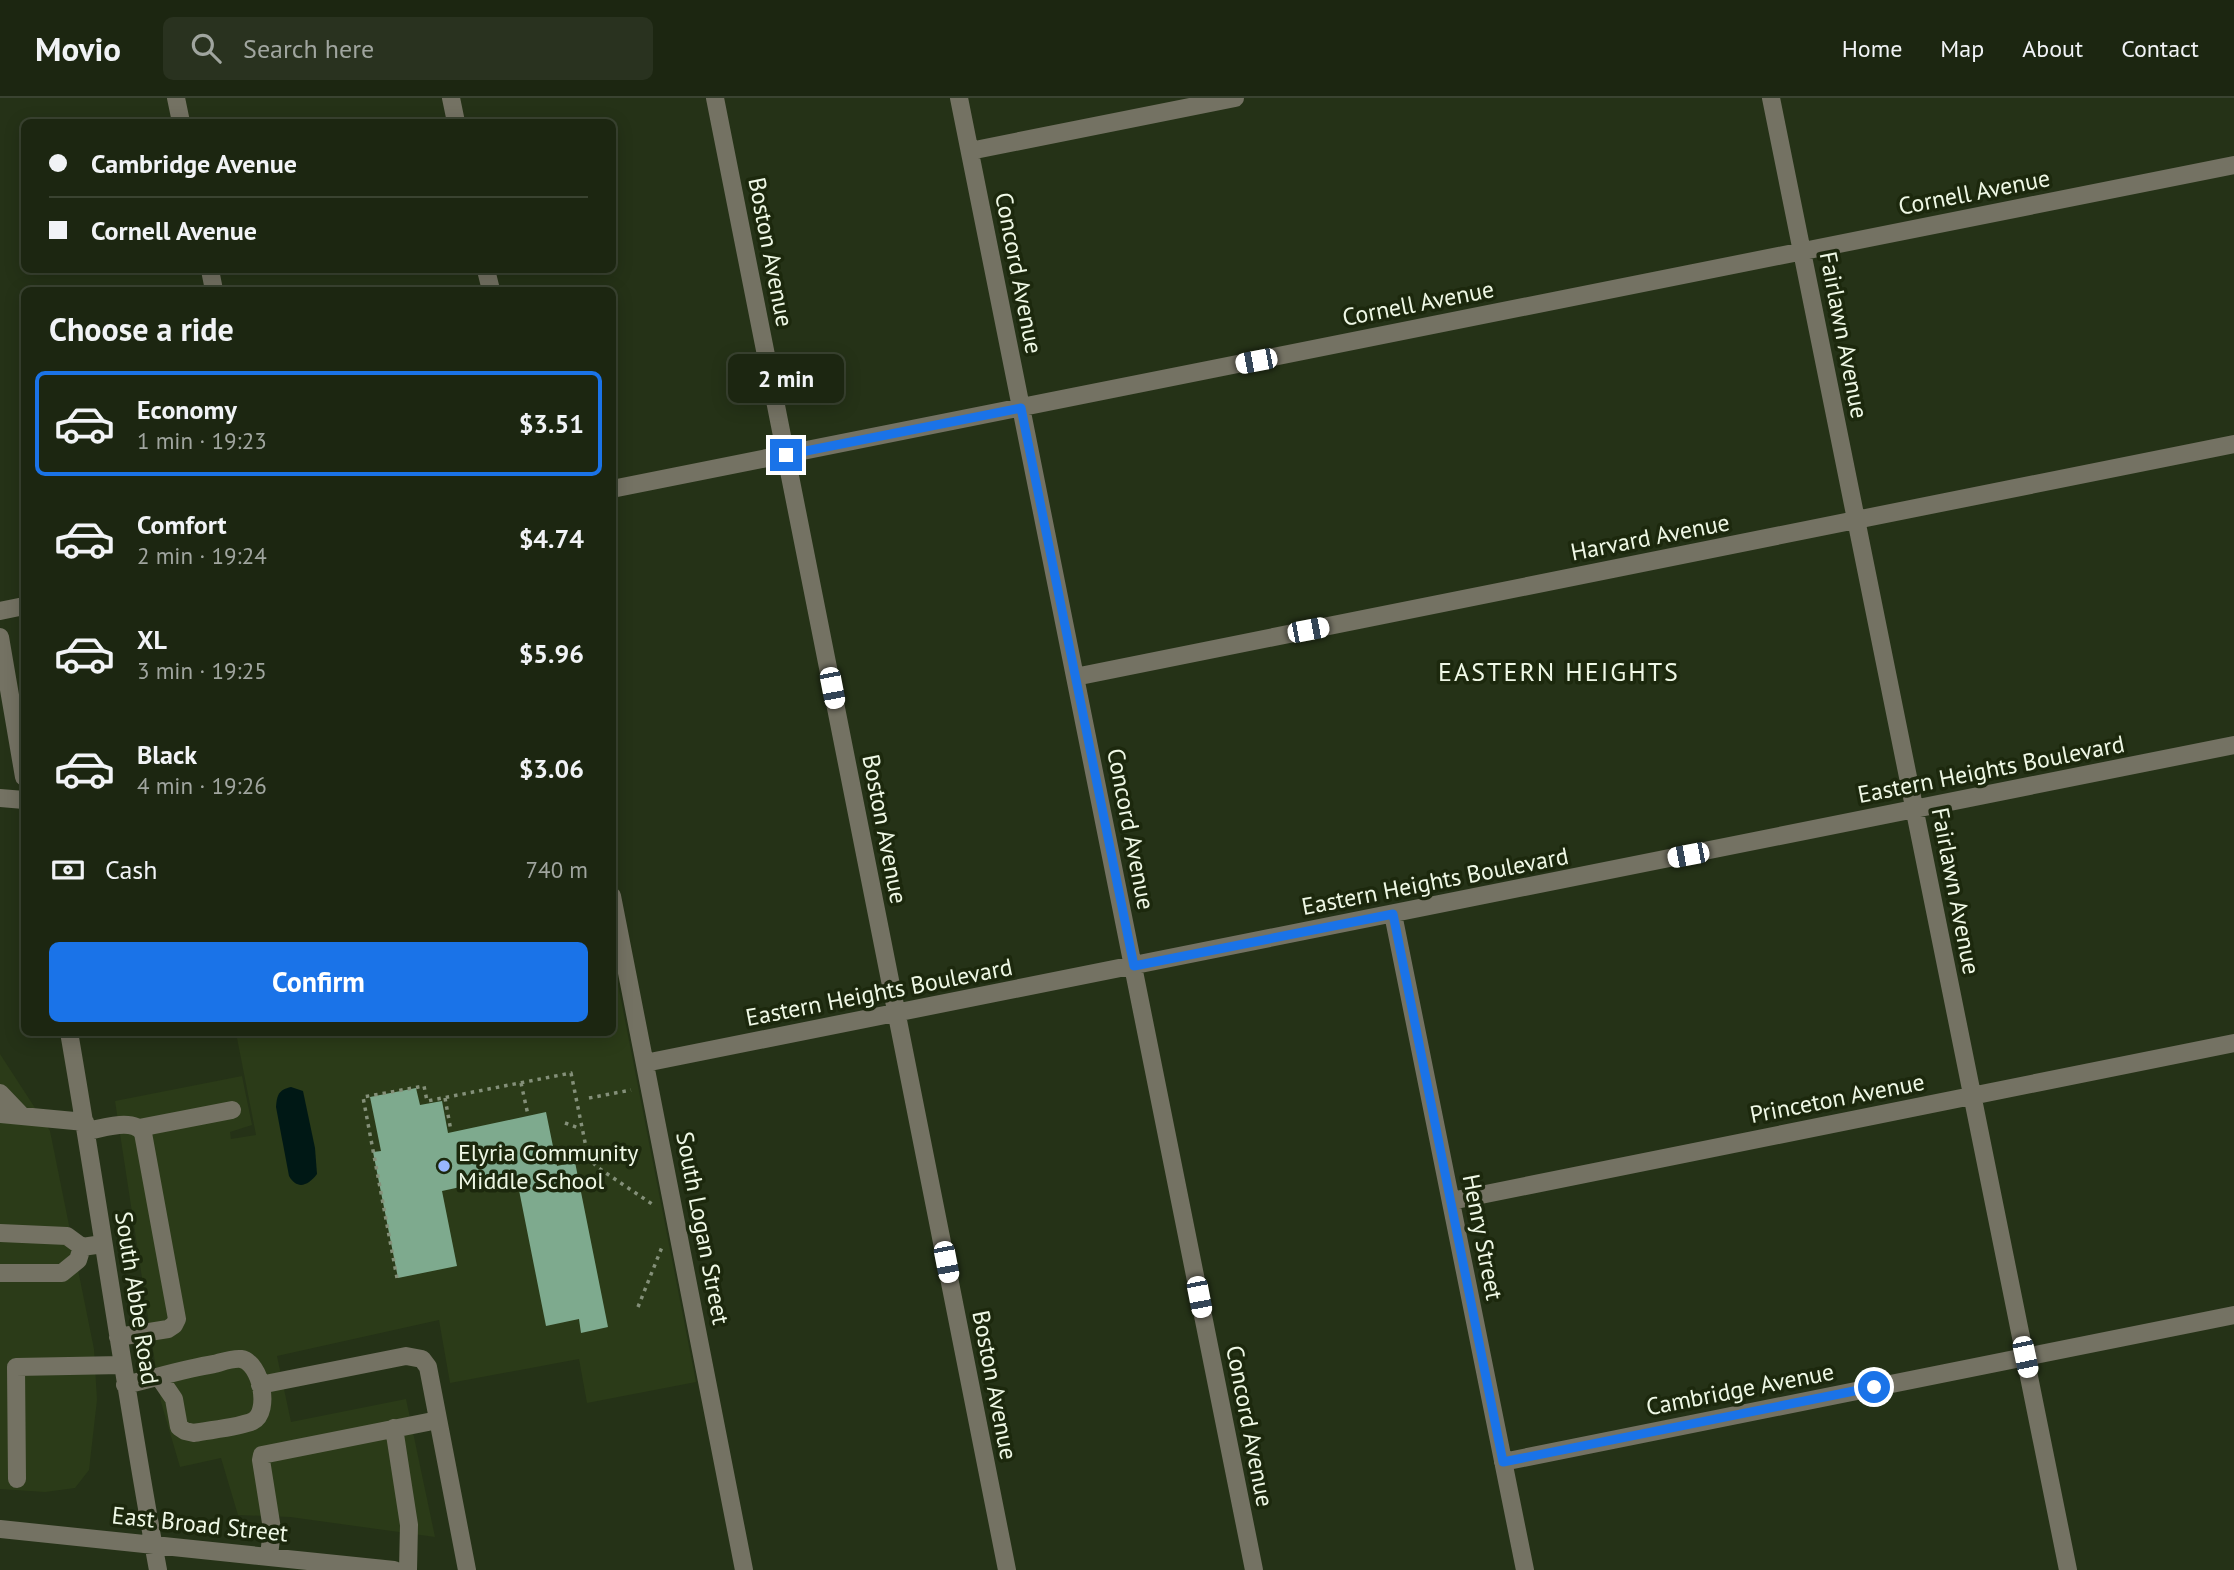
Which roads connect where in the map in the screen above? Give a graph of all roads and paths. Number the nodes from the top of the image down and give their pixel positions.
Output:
1 (176, 98) edge
2 (452, 98) edge
3 (715, 98) edge
4 (959, 98) edge
5 (1234, 98) edge
6 (1771, 98) edge
7 (180, 119) edge
8 (456, 119) edge
9 (970, 151) junction
10 (2234, 165) edge
11 (1802, 251) junction
12 (1021, 408) junction
13 (2234, 444) edge
14 (786, 455) junction
15 (616, 488) edge
16 (1856, 520) junction
17 (21, 607) edge
18 (0, 611) edge
19 (0, 637) edge
20 (3, 667) edge
21 (1075, 677) junction
22 (8, 723) edge
23 (2234, 745) edge
24 (21, 767) edge
25 (0, 798) edge
26 (21, 800) edge
27 (1915, 810) junction
28 (1393, 914) junction
29 (616, 916) edge
30 (1134, 966) junction
31 (897, 1013) junction
32 (70, 1036) edge
33 (2234, 1043) edge
34 (645, 1063) junction
35 (522, 1083) junction
36 (631, 1090) dead end
37 (0, 1093) edge
38 (1972, 1096) junction
39 (445, 1098) junction
40 (589, 1098) dead end
41 (232, 1110) dead end
42 (0, 1114) edge
43 (528, 1115) dead end
44 (22, 1116) junction
45 (565, 1123) dead end
46 (85, 1126) junction
47 (139, 1128) junction
48 (581, 1129) junction
49 (451, 1131) dead end
50 (1451, 1201) junction
51 (655, 1206) dead end
52 (0, 1233) edge
53 (103, 1244) junction
54 (663, 1245) dead end
55 (82, 1247) junction
56 (0, 1273) edge
57 (397, 1278) dead end
58 (638, 1307) dead end
59 (2234, 1315) edge
60 (118, 1337) junction
61 (2025, 1357) junction
62 (122, 1365) junction
63 (159, 1377) junction
64 (125, 1385) junction
65 (260, 1385) junction
66 (438, 1420) junction
67 (394, 1428) junction
68 (8, 1450) edge
69 (1503, 1462) junction
70 (17, 1479) dead end
71 (0, 1529) edge
72 (153, 1544) junction
73 (269, 1556) junction
74 (301, 1565) edge
75 (158, 1570) edge
76 (394, 1570) edge
77 (408, 1570) edge
78 (467, 1570) edge
79 (744, 1570) edge
80 (1007, 1570) edge
81 (1254, 1570) edge
82 (1525, 1570) edge
83 (2068, 1570) edge

1 - 7 street
2 - 8 street
3 - 14 street, Boston Avenue
4 - 9 street, Concord Avenue
5 - 9 street
6 - 11 street, Fairlawn Avenue
9 - 12 street, Concord Avenue
10 - 11 street, Cornell Avenue
11 - 12 street, Cornell Avenue
11 - 16 street, Fairlawn Avenue
12 - 14 street, Cornell Avenue
12 - 21 street, Concord Avenue
13 - 16 street, Harvard Avenue
14 - 15 street, Cornell Avenue
14 - 31 street, Boston Avenue
16 - 21 street, Harvard Avenue
16 - 27 street, Fairlawn Avenue
17 - 18 street
19 - 20 street
20 - 22 street
21 - 30 street, Concord Avenue
22 - 24 street
23 - 27 street, Eastern Heights Boulevard
25 - 26 street
27 - 28 street, Eastern Heights Boulevard
27 - 38 street, Fairlawn Avenue
28 - 30 street, Eastern Heights Boulevard
28 - 50 street, Henry Street
29 - 34 street, South Logan Street
30 - 31 street, Eastern Heights Boulevard
30 - 81 street, Concord Avenue
31 - 34 street, Eastern Heights Boulevard
31 - 80 street, Boston Avenue
32 - 46 street, South Abbe Road
33 - 38 street, Princeton Avenue
34 - 79 street, South Logan Street
35 - 39 path
35 - 43 path
35 - 48 path
36 - 40 path
37 - 44 street
38 - 50 street, Princeton Avenue
38 - 61 street, Fairlawn Avenue
39 - 49 path
39 - 57 path
41 - 47 street
42 - 44 street
44 - 46 street
45 - 48 path
46 - 47 street
46 - 53 street, South Abbe Road
47 - 60 street
48 - 51 path
50 - 69 street, Henry Street
52 - 55 street
53 - 55 street
53 - 60 street, South Abbe Road
54 - 58 path
55 - 56 street
59 - 61 street, Cambridge Avenue
60 - 62 street, South Abbe Road
61 - 69 street, Cambridge Avenue
61 - 83 street, Fairlawn Avenue
62 - 64 street, South Abbe Road
62 - 68 street
63 - 64 street
63 - 65 street
63 - 65 street
64 - 72 street, South Abbe Road
65 - 66 street
66 - 67 street
66 - 78 street
67 - 73 street
67 - 77 street
68 - 70 street
69 - 82 street, Henry Street
71 - 72 street, East Broad Street
72 - 73 street, East Broad Street
72 - 75 street, South Abbe Road
73 - 74 street, East Broad Street
74 - 76 street, East Broad Street

